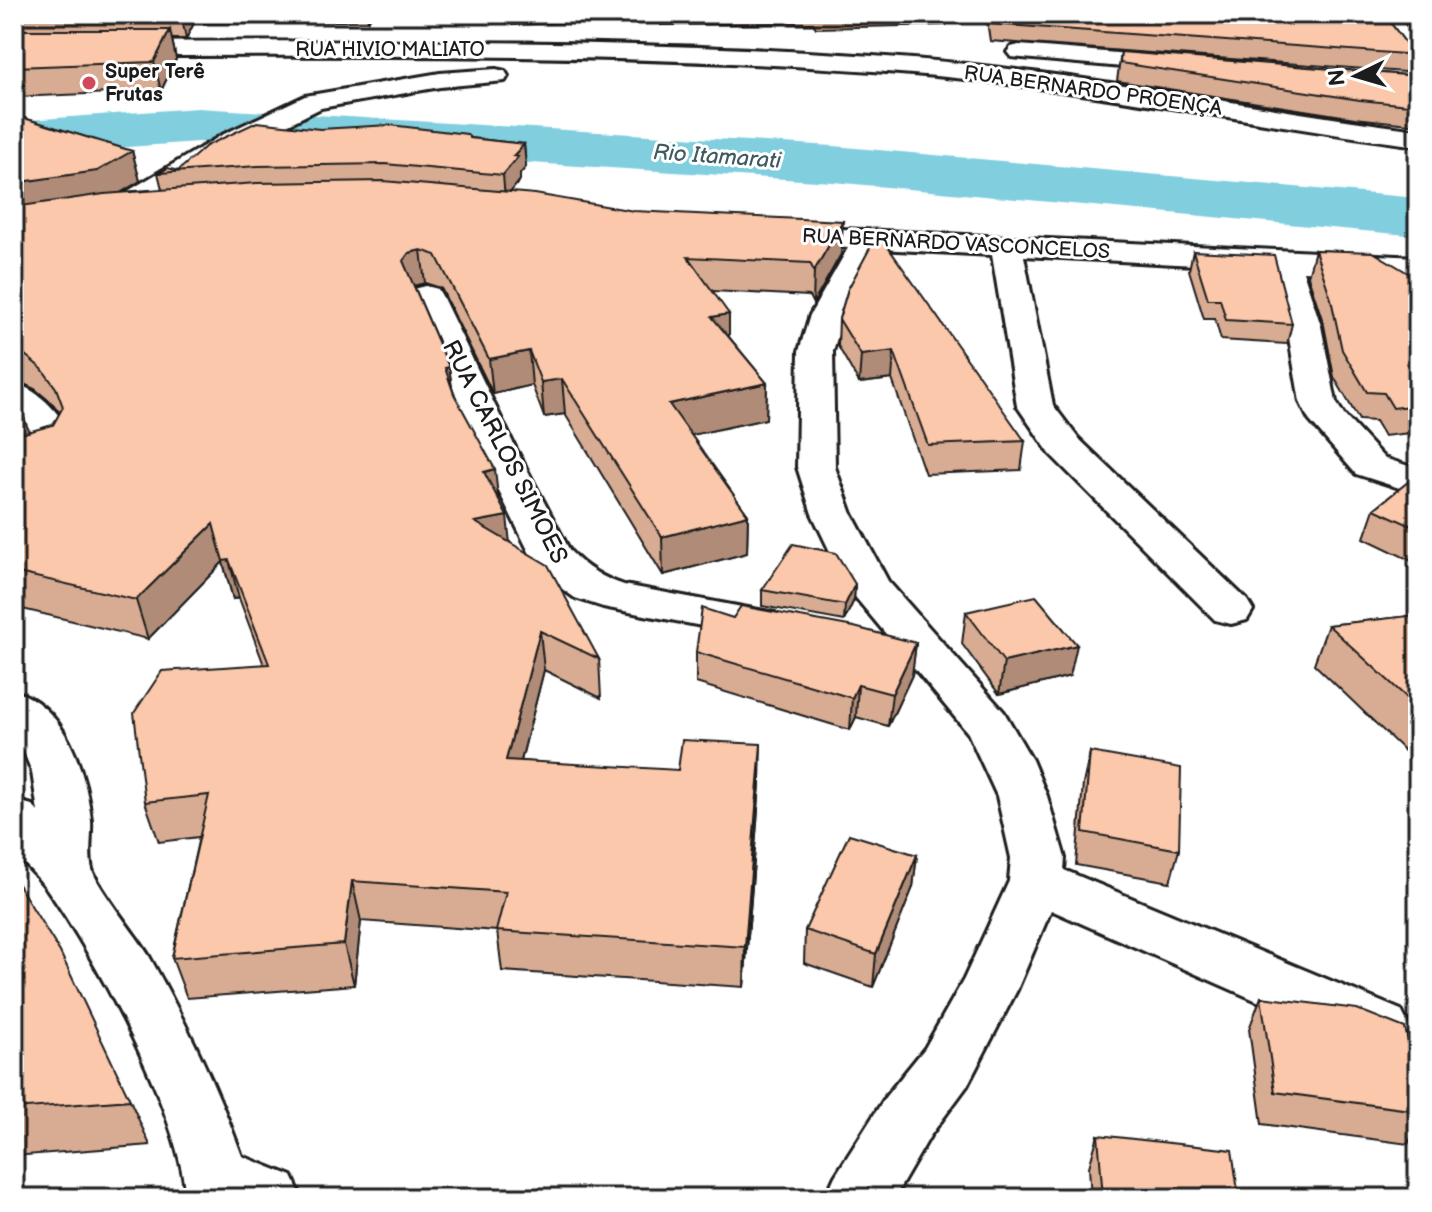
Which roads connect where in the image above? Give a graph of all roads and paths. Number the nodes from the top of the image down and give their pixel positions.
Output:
1 (14, 27) edge
2 (660, 28) dead end
3 (14, 49) edge
4 (994, 50) dead end
5 (718, 58) junction
6 (766, 59) joint
7 (1206, 67) edge
8 (1418, 138) edge
9 (172, 208) edge
10 (112, 213) junction
11 (82, 217) edge
12 (757, 234) edge
13 (867, 240) junction
14 (1006, 246) junction
15 (1284, 259) junction
16 (1377, 265) junction
17 (1418, 267) edge
18 (426, 296) dead end
19 (1418, 299) edge
20 (14, 394) edge
21 (14, 461) edge
22 (1418, 482) edge
23 (1231, 610) dead end
24 (790, 629) edge
25 (868, 644) edge
26 (930, 655) junction
27 (14, 707) edge
28 (14, 819) edge
29 (65, 873) junction
30 (1036, 881) junction
31 (1395, 1034) edge
32 (235, 1191) edge
33 (858, 1198) edge

1 - 2 street
3 - 5 street, RUA HIVIO MALIATO
4 - 7 street
5 - 6 street, RUA HIVIO MALIATO
5 - 10 street
6 - 8 street, RUA BERNARDO PROENÇA
9 - 10 street
10 - 11 street
12 - 13 street, RUA BERNARDO VASCONCELOS
13 - 14 street, RUA BERNARDO VASCONCELOS
13 - 26 street
14 - 15 street, RUA BERNARDO VASCONCELOS
14 - 23 street
15 - 16 street, RUA BERNARDO VASCONCELOS
15 - 22 street
16 - 17 street, RUA BERNARDO VASCONCELOS
16 - 19 street
18 - 24 street, RUA CARLOS SIMOES
20 - 21 street
25 - 26 street
26 - 30 street
27 - 29 street
28 - 29 street
29 - 32 street
30 - 31 street
30 - 33 street

